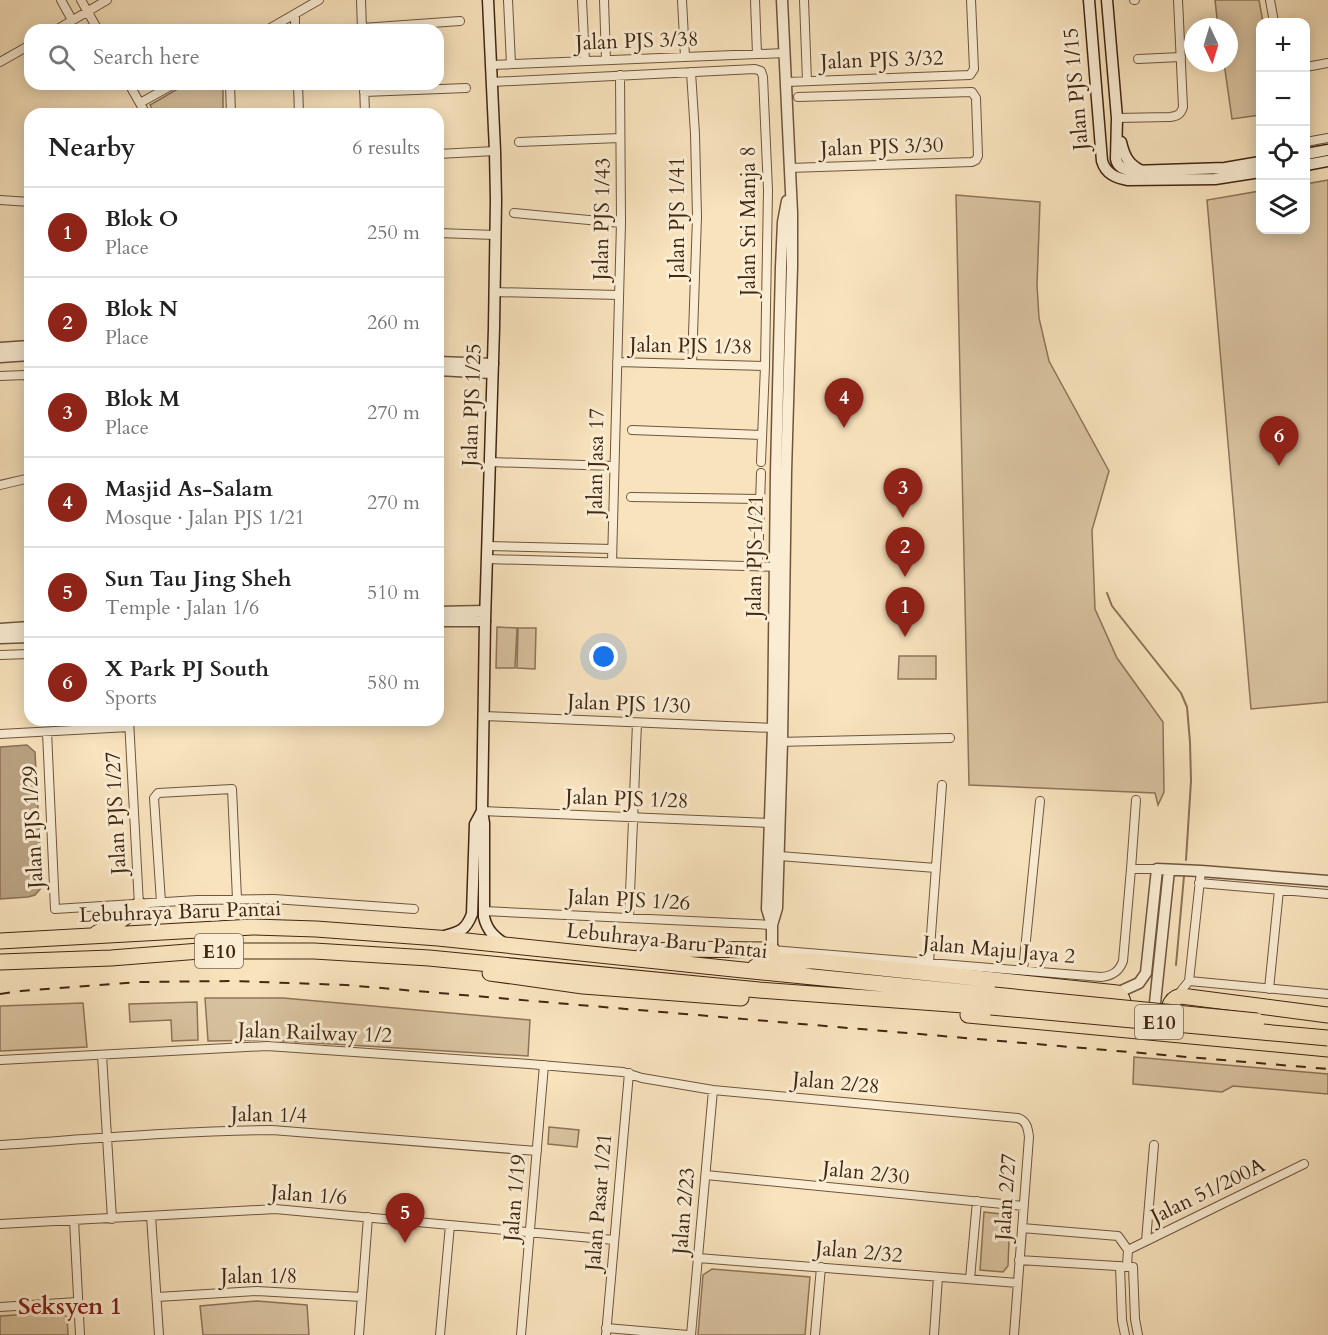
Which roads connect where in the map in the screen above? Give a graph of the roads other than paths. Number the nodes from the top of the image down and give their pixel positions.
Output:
1 (61, 0) edge
2 (81, 0) edge
3 (319, 0) edge
4 (361, 0) edge
5 (488, 0) edge
6 (508, 0) edge
7 (582, 0) edge
8 (604, 0) edge
9 (682, 0) edge
10 (755, 0) edge
11 (782, 0) edge
12 (804, 0) edge
13 (971, 0) edge
14 (1089, 0) edge
15 (1107, 0) edge
16 (1178, 0) edge
17 (1270, 0) edge
18 (105, 1) edge
19 (88, 11) junction
20 (295, 15) junction
21 (1273, 18) edge
22 (72, 20) junction
23 (460, 21) dead end
24 (66, 24) edge
25 (95, 24) edge
26 (278, 24) edge
27 (295, 24) edge
28 (362, 24) edge
29 (423, 24) edge
30 (24, 48) edge
31 (784, 53) junction
32 (757, 54) junction
33 (685, 57) junction
34 (1181, 57) junction
35 (1138, 59) dead end
36 (606, 60) junction
37 (0, 61) edge
38 (585, 61) junction
39 (1328, 63) edge
40 (511, 64) junction
41 (491, 65) junction
42 (1310, 66) edge
43 (691, 72) junction
44 (620, 75) junction
45 (764, 77) joint
46 (492, 81) junction
47 (807, 81) junction
48 (786, 82) junction
49 (444, 87) edge
50 (466, 87) dead end
51 (132, 90) edge
52 (164, 90) edge
53 (230, 90) edge
54 (298, 90) edge
55 (364, 90) edge
56 (798, 97) dead end
57 (140, 104) junction
58 (142, 108) edge
59 (231, 108) edge
60 (299, 108) edge
61 (365, 108) edge
62 (1116, 118) junction
63 (620, 138) junction
64 (1328, 138) edge
65 (1310, 141) edge
66 (519, 142) dead end
67 (1328, 150) edge
68 (495, 151) junction
69 (1310, 153) edge
70 (444, 154) edge
71 (1328, 161) edge
72 (1256, 163) edge
73 (1310, 164) edge
74 (1118, 165) junction
75 (789, 168) junction
76 (1141, 170) junction
77 (1109, 172) junction
78 (1256, 173) edge
79 (0, 200) edge
80 (24, 202) edge
81 (514, 213) dead end
82 (621, 223) junction
83 (444, 233) edge
84 (495, 235) junction
85 (494, 292) junction
86 (619, 295) junction
87 (24, 346) edge
88 (0, 348) edge
89 (24, 355) edge
90 (0, 357) edge
91 (617, 362) junction
92 (444, 363) edge
93 (692, 364) junction
94 (765, 366) junction
95 (493, 369) junction
96 (444, 370) edge
97 (24, 375) edge
98 (0, 376) edge
99 (632, 430) dead end
100 (762, 435) junction
101 (490, 462) junction
102 (761, 462) dead end
103 (614, 466) junction
104 (760, 473) dead end
105 (24, 479) edge
106 (0, 485) edge
107 (631, 497) dead end
108 (760, 499) junction
109 (488, 546) junction
110 (612, 549) junction
111 (487, 559) junction
112 (612, 562) junction
113 (758, 566) junction
114 (779, 567) junction
115 (444, 613) edge
116 (485, 616) junction
117 (444, 620) edge
118 (24, 627) edge
119 (0, 629) edge
120 (24, 637) edge
121 (0, 638) edge
122 (24, 654) edge
123 (0, 655) edge
124 (483, 716) junction
125 (637, 723) junction
126 (102, 726) edge
127 (129, 726) edge
128 (773, 728) junction
129 (47, 732) junction
130 (0, 734) edge
131 (950, 738) dead end
132 (778, 742) junction
133 (942, 785) dead end
134 (1136, 800) dead end
135 (1040, 801) dead end
136 (482, 811) junction
137 (633, 817) junction
138 (770, 823) junction
139 (779, 856) junction
140 (936, 868) junction
141 (1131, 868) junction
142 (1157, 869) junction
143 (1169, 870) junction
144 (1201, 871) junction
145 (1328, 880) edge
146 (1199, 883) junction
147 (1279, 890) junction
148 (1328, 894) edge
149 (237, 899) junction
150 (161, 902) junction
151 (139, 904) junction
152 (414, 909) dead end
153 (484, 911) junction
154 (629, 918) junction
155 (772, 925) junction
156 (92, 935) junction
157 (438, 938) junction
158 (0, 941) edge
159 (506, 945) junction
160 (772, 950) junction
161 (620, 956) junction
162 (429, 958) junction
163 (0, 962) edge
164 (929, 962) junction
165 (743, 970) junction
166 (1023, 970) junction
167 (1189, 981) junction
168 (1269, 989) junction
169 (1117, 993) junction
170 (1328, 994) edge
171 (1176, 997) junction
172 (1328, 1015) edge
173 (1099, 1027) junction
174 (1328, 1028) edge
175 (1188, 1036) junction
176 (1328, 1038) edge
177 (1328, 1049) edge
178 (102, 1055) junction
179 (0, 1060) edge
180 (544, 1065) junction
181 (629, 1073) junction
182 (713, 1090) junction
183 (107, 1137) junction
184 (1029, 1137) joint
185 (0, 1145) edge
186 (1154, 1145) dead end
187 (537, 1151) junction
188 (1304, 1164) dead end
189 (706, 1175) junction
190 (977, 1201) junction
191 (1023, 1206) junction
192 (151, 1216) junction
193 (368, 1217) junction
194 (112, 1219) junction
195 (74, 1220) junction
196 (0, 1224) edge
197 (450, 1225) junction
198 (1022, 1228) junction
199 (530, 1233) junction
200 (614, 1240) junction
201 (1146, 1241) junction
202 (1128, 1250) junction
203 (698, 1258) junction
204 (1019, 1260) junction
205 (1127, 1266) junction
206 (822, 1268) junction
207 (939, 1277) junction
208 (970, 1279) junction
209 (1018, 1283) junction
210 (157, 1297) junction
211 (362, 1297) junction
212 (77, 1302) junction
213 (0, 1307) edge
214 (606, 1331) edge
215 (80, 1335) edge
216 (159, 1335) edge
217 (359, 1335) edge
218 (440, 1335) edge
219 (521, 1335) edge
220 (689, 1335) edge
221 (815, 1335) edge
222 (934, 1335) edge
223 (1014, 1335) edge
224 (1125, 1335) edge
225 (1138, 1335) edge

1 - 22 street
2 - 19 street
3 - 20 street
4 - 28 street
5 - 41 street, Jalan PJS 1/25
6 - 40 street
7 - 38 street
8 - 36 street
9 - 33 street
10 - 32 street
11 - 31 street, Jalan PJS 1/21
12 - 47 street
13 - 47 street, Jalan PJS 3/32
14 - 77 street, Jalan PJS 1/15
15 - 62 street, Jalan PJS 1/15
16 - 34 street
17 - 21 street
18 - 19 street
19 - 22 street
19 - 25 street
20 - 26 street
20 - 27 street
22 - 24 street
23 - 29 street
30 - 37 street
31 - 32 street, Jalan PJS 3/38
31 - 48 street, Jalan PJS 1/21
32 - 33 street, Jalan PJS 3/38
33 - 36 street, Jalan PJS 3/38
34 - 35 street
34 - 62 street
36 - 38 street, Jalan PJS 3/38
38 - 40 street, Jalan PJS 3/38
39 - 42 street
40 - 41 street, Jalan PJS 3/38
41 - 46 street, Jalan PJS 1/25
43 - 44 street, Jalan PJS 3/38
43 - 45 street, Jalan PJS 3/38
43 - 93 street, Jalan PJS 1/41
44 - 46 street, Jalan PJS 3/38
44 - 63 street, Jalan PJS 1/43
45 - 94 street, Jalan Sri Manja 8
46 - 68 street, Jalan PJS 1/25
47 - 48 street, Jalan PJS 3/32
48 - 75 street, Jalan PJS 1/21
49 - 50 street
51 - 57 street
52 - 57 street
53 - 59 street
54 - 60 street
55 - 61 street
56 - 75 street, Jalan PJS 3/30
57 - 58 street
62 - 74 street, Jalan PJS 1/15
62 - 76 street
63 - 66 street
63 - 82 street, Jalan PJS 1/43
64 - 65 street
67 - 69 street
68 - 70 street
68 - 84 street, Jalan PJS 1/25
71 - 73 street
72 - 76 street
74 - 76 street
74 - 77 street
75 - 114 street, Jalan PJS 1/21
77 - 78 street
79 - 80 street
81 - 82 street
82 - 86 street, Jalan PJS 1/43
83 - 84 street
84 - 85 street, Jalan PJS 1/25
85 - 86 street
85 - 95 street, Jalan PJS 1/25
86 - 91 street, Jalan PJS 1/43
87 - 88 street
89 - 90 street
91 - 93 street, Jalan PJS 1/38
91 - 103 street, Jalan Jasa 17
92 - 95 street
93 - 94 street, Jalan PJS 1/38
94 - 100 street, Jalan Sri Manja 8
95 - 96 street
95 - 101 street, Jalan PJS 1/25
97 - 98 street
99 - 100 street
100 - 102 street, Jalan Sri Manja 8
101 - 103 street
101 - 109 street, Jalan PJS 1/25
103 - 110 street, Jalan Jasa 17
104 - 108 street
105 - 106 street
107 - 108 street
108 - 113 street
109 - 110 street
109 - 111 street, Jalan PJS 1/25
110 - 112 street, Jalan Jasa 17
111 - 112 street
111 - 116 street, Jalan PJS 1/25
112 - 113 street
113 - 114 street
114 - 128 street, Jalan PJS 1/21
114 - 132 street, Jalan PJS 1/21
115 - 116 street
116 - 117 street
116 - 124 street, Jalan PJS 1/25
118 - 119 street
120 - 121 street
122 - 123 street
124 - 125 street, Jalan PJS 1/30
124 - 136 street, Jalan PJS 1/25
125 - 128 street, Jalan PJS 1/30
125 - 137 street
126 - 129 street
127 - 151 street, Jalan PJS 1/27
128 - 132 street, Jalan PJS 1/21
129 - 130 street
129 - 151 street, Jalan PJS 1/29
131 - 132 street
132 - 138 street, Jalan PJS 1/21
132 - 139 street, Jalan PJS 1/21
133 - 140 street
134 - 141 street, Jalan Maju Jaya 2
135 - 166 street
136 - 137 street, Jalan PJS 1/28
136 - 153 street, Jalan PJS 1/25
136 - 157 street, Jalan PJS 1/25
137 - 138 street, Jalan PJS 1/28
137 - 154 street
138 - 155 street, Jalan PJS 1/21
139 - 140 street
139 - 155 street, Jalan PJS 1/21
140 - 164 street
141 - 142 street
141 - 166 street, Jalan Maju Jaya 2
142 - 143 street
142 - 169 street
143 - 144 street
143 - 173 street
144 - 145 street
144 - 146 street
146 - 147 street
146 - 167 street
147 - 148 street
147 - 168 street
149 - 150 street, Jalan PJS 1/29
149 - 150 street
149 - 152 street, Jalan PJS 1/29
150 - 151 street, Jalan PJS 1/29
151 - 156 highway
153 - 154 street, Jalan PJS 1/26
153 - 159 street, Jalan PJS 1/25
154 - 155 street, Jalan PJS 1/26
155 - 160 street, Jalan PJS 1/21
156 - 157 highway, Lebuhraya Baru Pantai / E10
156 - 158 highway, Lebuhraya Baru Pantai / E10
157 - 159 highway, Lebuhraya Baru Pantai / E10
159 - 161 highway, Lebuhraya Baru Pantai / E10
160 - 161 highway
160 - 164 street, Jalan Maju Jaya 2
161 - 165 highway, Lebuhraya Baru Pantai / E10
162 - 163 highway, Lebuhraya Baru Pantai / E10
162 - 173 highway
162 - 176 highway, Lebuhraya Baru Pantai / E10, bridge
164 - 166 street, Jalan Maju Jaya 2
165 - 169 highway
165 - 174 highway, Lebuhraya Baru Pantai / E10, bridge
167 - 168 street
167 - 171 street
168 - 170 street
169 - 173 highway
171 - 172 highway
171 - 175 highway
173 - 175 highway
175 - 177 highway
178 - 179 street, Jalan Railway 1/2
178 - 180 street, Jalan Railway 1/2
178 - 183 street
180 - 181 street, Jalan Railway 1/2
180 - 187 street, Jalan 1/19
181 - 182 street, Jalan 2/28
181 - 200 street, Jalan Pasar 1/21
182 - 184 street, Jalan 2/28
182 - 189 street, Jalan 2/23
183 - 185 street, Jalan 1/4
183 - 187 street, Jalan 1/4
183 - 194 street
184 - 191 street, Jalan 2/27
186 - 201 street
187 - 199 street, Jalan 1/19
188 - 201 street, Jalan 51/200A
189 - 190 street, Jalan 2/30
189 - 203 street, Jalan 2/23
190 - 191 street, Jalan 2/30
190 - 208 street
191 - 198 street, Jalan 2/27
192 - 193 street, Jalan 1/6
192 - 194 street, Jalan 1/6
192 - 210 street
193 - 197 street, Jalan 1/6
193 - 211 street
194 - 195 street, Jalan 1/6
195 - 196 street, Jalan 1/6
195 - 212 street
197 - 199 street, Jalan 1/6
197 - 218 street
198 - 202 street
198 - 204 street, Jalan 2/27
199 - 200 street, Jalan 1/6
199 - 219 street, Jalan 1/19
200 - 214 street, Jalan Pasar 1/21
201 - 202 street, Jalan 51/200A
202 - 205 street
203 - 206 street, Jalan 2/32
203 - 220 street, Jalan 2/23
204 - 205 street, Jalan 2/27
204 - 209 street, Jalan 2/27
205 - 224 street
205 - 225 street
206 - 207 street, Jalan 2/32
206 - 221 street
207 - 208 street, Jalan 2/32
207 - 222 street
208 - 209 street, Jalan 2/32
209 - 223 street, Jalan 2/27
210 - 211 street, Jalan 1/8
210 - 216 street
211 - 217 street
212 - 213 street
212 - 215 street
214 - 220 street, Jalan 2/23

